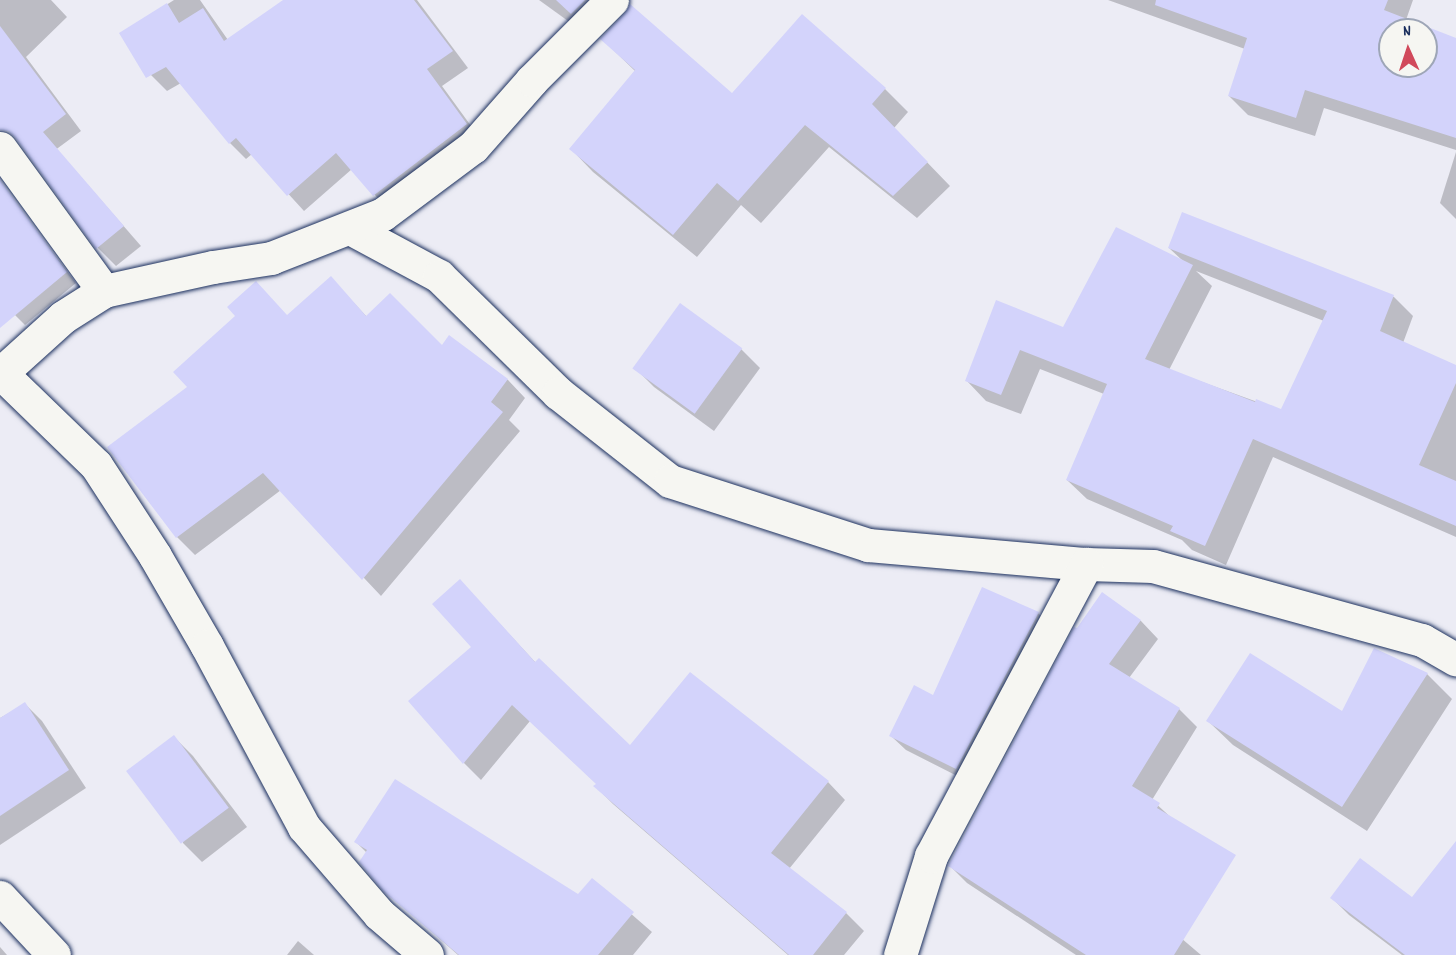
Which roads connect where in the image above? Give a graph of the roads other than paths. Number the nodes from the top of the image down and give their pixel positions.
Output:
1 (612, 0) edge
2 (0, 148) edge
3 (350, 228) junction
4 (104, 291) junction
5 (1, 373) edge
6 (1086, 564) junction
7 (1456, 660) edge
8 (0, 897) edge
9 (54, 955) edge
10 (427, 955) edge
11 (900, 955) edge

1 - 3 street
2 - 4 street
3 - 4 street
3 - 6 street
4 - 5 street
5 - 10 street
6 - 7 street
6 - 11 street
8 - 9 street

